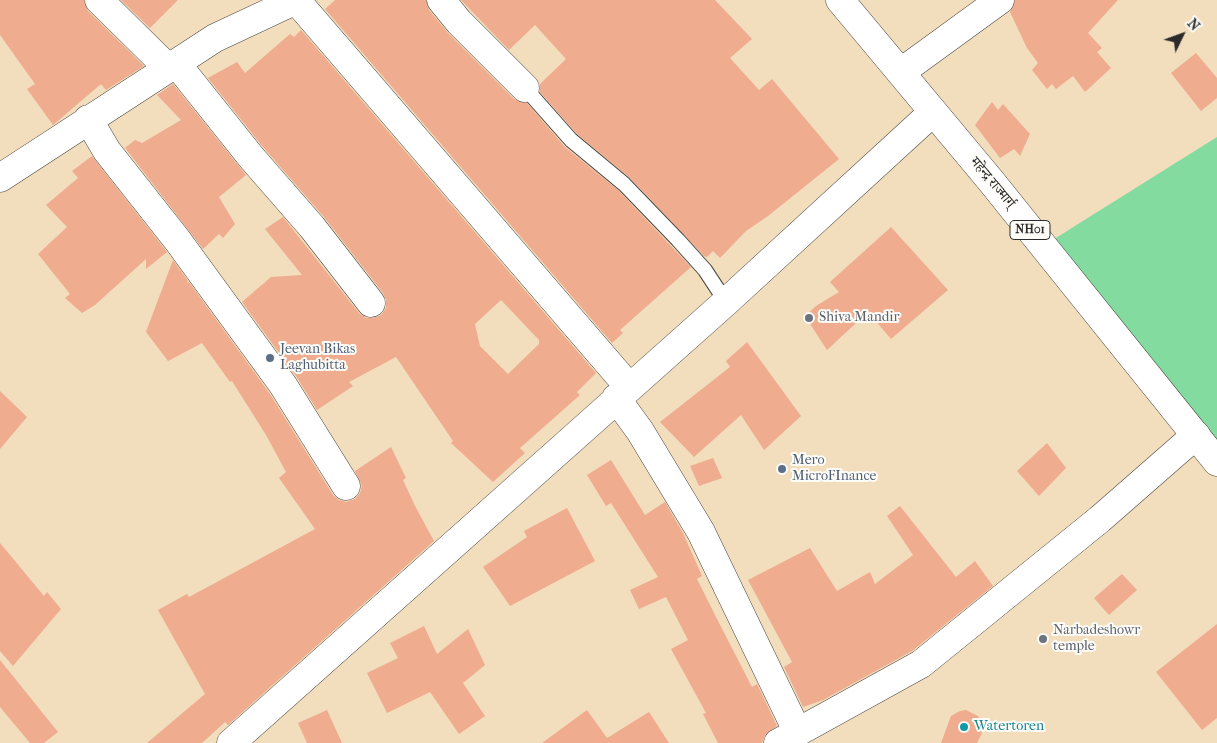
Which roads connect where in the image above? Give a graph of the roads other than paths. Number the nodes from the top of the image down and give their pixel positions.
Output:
1 (99, 0) edge
2 (296, 0) edge
3 (441, 0) edge
4 (840, 0) edge
5 (1000, 0) edge
6 (172, 66) junction
7 (900, 72) junction
8 (525, 88) joint
9 (933, 112) junction
10 (88, 119) junction
11 (0, 178) edge
12 (726, 302) junction
13 (371, 303) dead end
14 (623, 392) junction
15 (1196, 435) junction
16 (1217, 462) edge
17 (346, 486) dead end
18 (787, 737) edge
19 (231, 743) edge

1 - 6 main road
2 - 6 main road
2 - 14 main road
3 - 8 main road
4 - 7 main road, महेन्द्र राज्मार्ग् / NH01
5 - 7 main road
6 - 10 main road
6 - 13 main road
7 - 9 main road, महेन्द्र राज्मार्ग् / NH01
8 - 12 lane
9 - 12 main road
9 - 15 main road, महेन्द्र राज्मार्ग् / NH01
10 - 11 main road
10 - 17 main road
12 - 14 main road
14 - 18 main road
14 - 19 main road
15 - 16 main road, महेन्द्र राज्मार्ग् / NH01
15 - 18 main road

